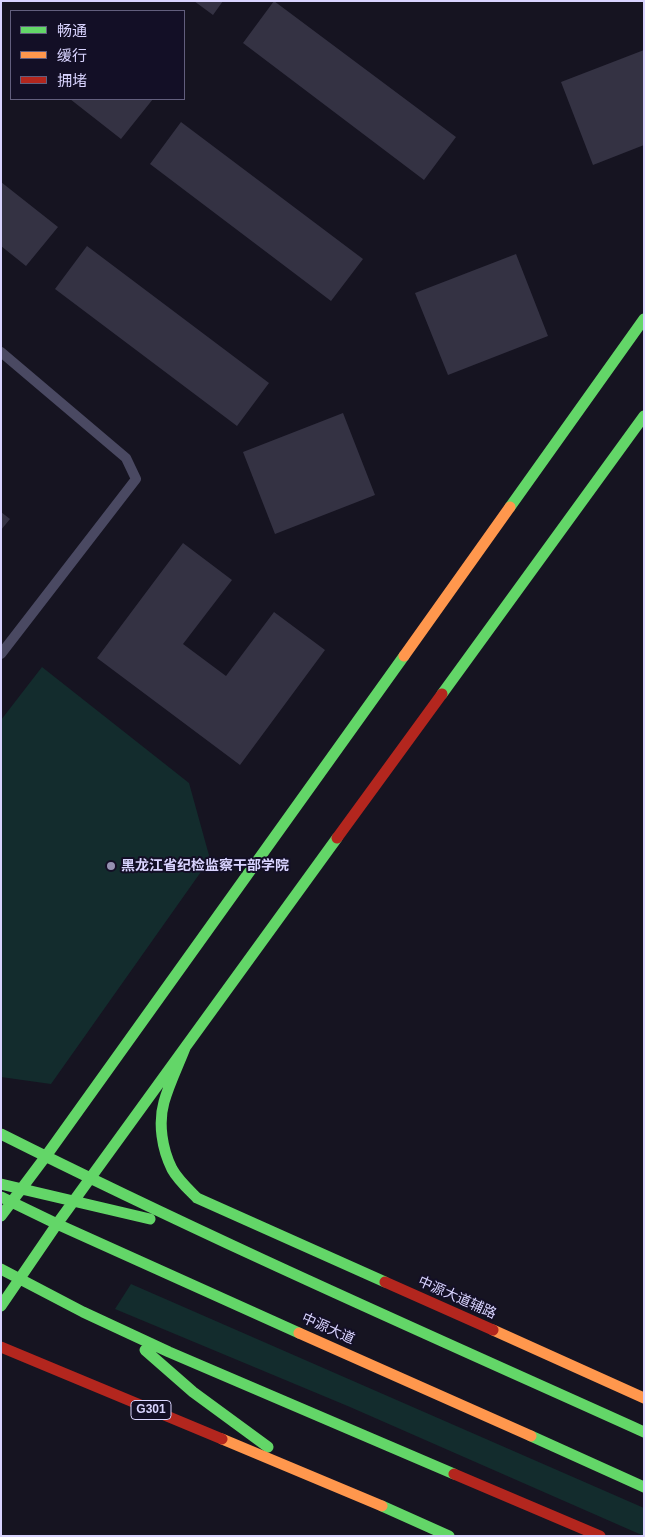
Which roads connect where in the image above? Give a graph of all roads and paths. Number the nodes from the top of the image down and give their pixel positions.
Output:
1 (644, 319) edge
2 (1, 352) edge
3 (644, 416) edge
4 (1, 654) edge
5 (185, 1048) junction
6 (1, 1134) edge
7 (46, 1156) junction
8 (91, 1179) junction
9 (1, 1184) edge
10 (22, 1188) junction
11 (6, 1200) edge
12 (74, 1201) junction
13 (1, 1216) edge
14 (57, 1224) junction
15 (257, 1226) junction
16 (210, 1233) junction
17 (1, 1269) edge
18 (299, 1275) junction
19 (20, 1279) junction
20 (1, 1306) edge
21 (121, 1330) junction
22 (1, 1347) edge
23 (644, 1398) edge
24 (644, 1432) edge
25 (302, 1472) junction
26 (644, 1487) edge
27 (449, 1536) edge
28 (600, 1536) edge

1 - 7 main road
2 - 4 lane
3 - 5 main road
5 - 8 main road
5 - 15 main road, 中源大道辅路
6 - 7 main road
7 - 8 main road
7 - 10 main road
8 - 12 main road
8 - 16 main road
9 - 10 main road
10 - 11 main road
10 - 12 main road
11 - 13 main road
11 - 14 main road, 中源大道
12 - 14 main road
12 - 16 main road
14 - 19 main road
14 - 26 main road, 中源大道
15 - 18 main road
15 - 23 main road, 中源大道辅路
16 - 18 main road
17 - 19 main road
18 - 24 main road
19 - 20 main road
19 - 21 main road
21 - 25 main road
21 - 28 main road
22 - 25 main road, G301
25 - 27 main road, G301

